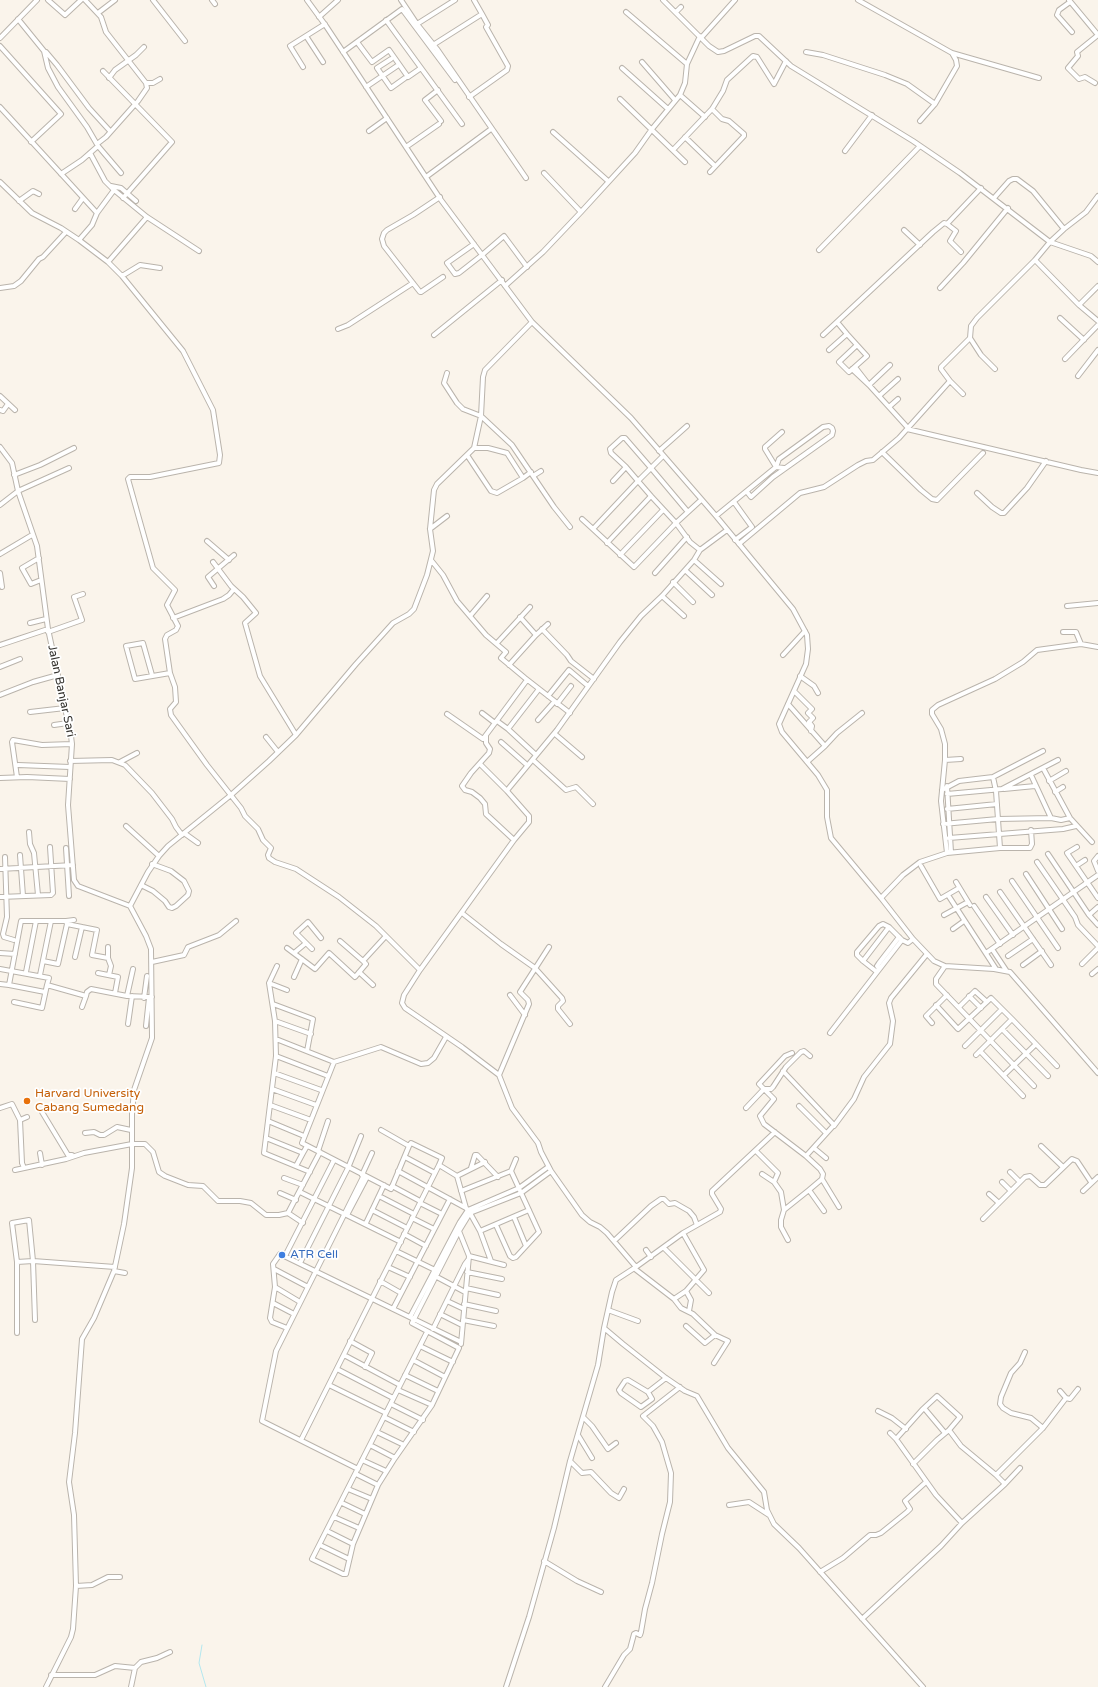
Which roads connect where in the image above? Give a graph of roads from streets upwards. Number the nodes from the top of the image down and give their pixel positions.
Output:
1 (37, 0) edge
2 (48, 0) edge
3 (81, 0) edge
4 (86, 0) edge
5 (115, 0) edge
6 (153, 0) edge
7 (212, 0) edge
8 (307, 0) edge
9 (338, 0) edge
10 (401, 0) edge
11 (455, 0) edge
12 (474, 0) edge
13 (663, 0) edge
14 (735, 0) edge
15 (858, 0) edge
16 (1070, 1) edge
17 (215, 4) dead end
18 (681, 7) dead end
19 (626, 12) dead end
20 (676, 12) junction
21 (98, 13) junction
22 (482, 14) junction
23 (319, 17) junction
24 (18, 19) junction
25 (386, 20) junction
26 (325, 24) junction
27 (417, 24) junction
28 (1072, 32) dead end
29 (1098, 35) edge
30 (306, 36) junction
31 (701, 37) junction
32 (0, 38) edge
33 (185, 40) dead end
34 (357, 42) junction
35 (433, 45) junction
36 (0, 46) edge
37 (144, 47) dead end
38 (44, 51) junction
39 (343, 52) junction
40 (806, 52) dead end
41 (952, 53) junction
42 (391, 58) dead end
43 (128, 61) junction
44 (786, 61) junction
45 (323, 62) dead end
46 (642, 62) dead end
47 (687, 64) junction
48 (397, 66) dead end
49 (303, 67) dead end
50 (421, 68) junction
51 (622, 68) dead end
52 (102, 70) dead end
53 (382, 75) junction
54 (108, 78) junction
55 (160, 78) dead end
56 (404, 78) dead end
57 (1039, 78) dead end
58 (146, 83) junction
59 (1095, 83) dead end
60 (366, 87) junction
61 (438, 90) junction
62 (462, 90) dead end
63 (680, 95) junction
64 (469, 97) junction
65 (620, 99) dead end
66 (675, 100) junction
67 (935, 104) junction
68 (135, 105) junction
69 (0, 107) edge
70 (668, 109) junction
71 (712, 109) junction
72 (872, 115) junction
73 (705, 117) junction
74 (387, 118) junction
75 (920, 122) dead end
76 (462, 124) dead end
77 (491, 129) junction
78 (652, 129) junction
79 (110, 131) junction
80 (369, 131) dead end
81 (553, 132) dead end
82 (685, 137) junction
83 (31, 142) junction
84 (97, 145) junction
85 (920, 146) junction
86 (406, 147) junction
87 (673, 150) junction
88 (845, 151) dead end
89 (90, 153) junction
90 (685, 162) dead end
91 (715, 166) junction
92 (710, 172) dead end
93 (544, 173) dead end
94 (61, 174) junction
95 (121, 174) dead end
96 (426, 177) junction
97 (526, 178) dead end
98 (608, 181) junction
99 (0, 182) edge
100 (111, 186) junction
101 (981, 188) junction
102 (114, 190) junction
103 (127, 193) junction
104 (39, 194) dead end
105 (1098, 196) edge
106 (440, 197) junction
107 (83, 198) junction
108 (123, 198) junction
109 (994, 198) junction
110 (19, 201) junction
111 (136, 201) dead end
112 (1008, 208) junction
113 (75, 209) dead end
114 (581, 212) junction
115 (98, 214) junction
116 (147, 217) junction
117 (947, 224) junction
118 (1064, 229) junction
119 (904, 230) dead end
120 (66, 232) junction
121 (79, 240) junction
122 (1050, 242) junction
123 (474, 244) junction
124 (920, 244) junction
125 (819, 250) dead end
126 (199, 251) dead end
127 (961, 252) dead end
128 (482, 255) junction
129 (1035, 260) junction
130 (108, 262) junction
131 (1098, 262) edge
132 (527, 267) junction
133 (160, 268) dead end
134 (122, 276) junction
135 (443, 277) dead end
136 (502, 280) junction
137 (413, 283) junction
138 (505, 286) junction
139 (1098, 286) edge
140 (0, 288) edge
141 (940, 288) dead end
142 (1079, 305) junction
143 (1060, 318) dead end
144 (1098, 321) edge
145 (532, 322) junction
146 (837, 322) junction
147 (1098, 325) edge
148 (338, 329) dead end
149 (847, 334) junction
150 (434, 335) dead end
151 (823, 335) dead end
152 (970, 338) junction
153 (1084, 340) junction
154 (857, 345) junction
155 (829, 350) dead end
156 (1098, 350) edge
157 (1065, 360) dead end
158 (890, 365) dead end
159 (854, 368) junction
160 (995, 368) dead end
161 (447, 373) dead end
162 (1078, 376) dead end
163 (898, 379) dead end
164 (950, 381) junction
165 (868, 384) junction
166 (962, 394) dead end
167 (0, 396) edge
168 (879, 396) junction
169 (898, 399) dead end
170 (8, 404) junction
171 (889, 407) junction
172 (0, 410) edge
173 (15, 410) dead end
174 (481, 416) junction
175 (687, 426) dead end
176 (907, 429) junction
177 (782, 432) dead end
178 (0, 447) edge
179 (74, 448) dead end
180 (474, 448) junction
181 (659, 451) junction
182 (4, 452) junction
183 (882, 452) junction
184 (983, 453) dead end
185 (0, 455) edge
186 (467, 455) junction
187 (663, 456) junction
188 (1046, 461) junction
189 (626, 467) junction
190 (69, 468) dead end
191 (651, 468) junction
192 (776, 468) junction
193 (785, 468) junction
194 (541, 471) dead end
195 (1098, 473) edge
196 (532, 474) junction
197 (14, 475) junction
198 (523, 478) junction
199 (613, 481) dead end
200 (638, 481) junction
201 (18, 491) junction
202 (747, 492) junction
203 (977, 494) dead end
204 (650, 496) junction
205 (701, 500) junction
206 (734, 502) junction
207 (0, 505) edge
208 (663, 510) junction
209 (688, 512) junction
210 (447, 516) dead end
211 (716, 516) junction
212 (582, 519) dead end
213 (676, 524) junction
214 (570, 527) dead end
215 (430, 529) junction
216 (593, 530) junction
217 (727, 530) junction
218 (32, 535) junction
219 (687, 537) junction
220 (735, 540) junction
221 (207, 541) dead end
222 (607, 543) junction
223 (739, 544) junction
224 (700, 550) junction
225 (0, 554) edge
226 (234, 555) dead end
227 (620, 555) junction
228 (39, 558) junction
229 (229, 560) junction
230 (431, 560) junction
231 (694, 560) junction
232 (213, 562) dead end
233 (219, 569) junction
234 (685, 570) junction
235 (0, 573) edge
236 (654, 574) dead end
237 (208, 577) junction
238 (41, 580) junction
239 (203, 580) dead end
240 (673, 582) junction
241 (721, 584) dead end
242 (214, 586) dead end
243 (2, 587) dead end
244 (234, 589) junction
245 (83, 594) dead end
246 (712, 595) dead end
247 (487, 596) dead end
248 (662, 596) junction
249 (693, 602) dead end
250 (1098, 604) edge
251 (1067, 606) dead end
252 (530, 607) dead end
253 (470, 616) junction
254 (684, 616) dead end
255 (520, 617) junction
256 (174, 618) junction
257 (46, 619) junction
258 (30, 623) dead end
259 (548, 624) dead end
260 (542, 629) junction
261 (48, 630) junction
262 (806, 632) junction
263 (1063, 632) dead end
264 (536, 635) junction
265 (497, 643) junction
266 (1081, 644) junction
267 (0, 645) edge
268 (1098, 648) edge
269 (783, 655) dead end
270 (20, 660) dead end
271 (509, 665) junction
272 (0, 667) edge
273 (170, 673) junction
274 (58, 675) junction
275 (152, 675) junction
276 (800, 676) junction
277 (594, 678) junction
278 (527, 680) junction
279 (571, 686) dead end
280 (588, 686) junction
281 (539, 689) junction
282 (794, 692) junction
283 (818, 693) dead end
284 (0, 695) edge
285 (548, 696) junction
286 (556, 703) junction
287 (788, 704) junction
288 (65, 708) junction
289 (30, 712) dead end
290 (862, 712) dead end
291 (482, 713) dead end
292 (570, 713) junction
293 (447, 714) dead end
294 (538, 720) dead end
295 (496, 722) junction
296 (68, 724) junction
297 (54, 725) dead end
298 (508, 729) junction
299 (811, 731) junction
300 (555, 734) junction
301 (296, 735) junction
302 (486, 736) junction
303 (266, 737) dead end
304 (501, 742) dead end
305 (72, 744) junction
306 (826, 746) junction
307 (1043, 751) dead end
308 (278, 752) junction
309 (137, 753) dead end
310 (536, 755) junction
311 (582, 757) dead end
312 (532, 760) junction
313 (945, 760) junction
314 (961, 760) dead end
315 (1058, 760) dead end
316 (70, 761) junction
317 (120, 762) junction
318 (807, 762) junction
319 (480, 764) junction
320 (18, 765) dead end
321 (527, 765) junction
322 (70, 767) junction
323 (1044, 768) junction
324 (1066, 771) dead end
325 (1031, 775) junction
326 (17, 777) junction
327 (992, 777) junction
328 (0, 778) edge
329 (70, 779) junction
330 (1049, 781) junction
331 (946, 786) junction
332 (1036, 786) junction
333 (1063, 787) dead end
334 (1002, 789) junction
335 (942, 790) junction
336 (507, 791) junction
337 (996, 791) junction
338 (1055, 792) junction
339 (947, 794) junction
340 (231, 795) junction
341 (593, 804) dead end
342 (997, 804) junction
343 (947, 809) junction
344 (1051, 818) junction
345 (1070, 818) junction
346 (998, 819) junction
347 (943, 824) junction
348 (949, 824) junction
349 (126, 826) dead end
350 (1076, 826) junction
351 (1031, 830) junction
352 (29, 832) dead end
353 (183, 834) junction
354 (1000, 834) junction
355 (949, 838) junction
356 (514, 840) junction
357 (1092, 842) dead end
358 (198, 843) dead end
359 (1077, 846) dead end
360 (50, 847) dead end
361 (66, 848) dead end
362 (1000, 848) junction
363 (949, 853) junction
364 (1048, 854) dead end
365 (20, 855) dead end
366 (5, 856) dead end
367 (159, 856) junction
368 (1098, 856) edge
369 (1085, 860) dead end
370 (1037, 862) dead end
371 (152, 864) junction
372 (73, 865) junction
373 (51, 866) junction
374 (68, 866) junction
375 (921, 866) dead end
376 (1076, 866) junction
377 (35, 867) junction
378 (6, 868) junction
379 (21, 868) junction
380 (0, 869) edge
381 (1098, 871) edge
382 (1026, 874) dead end
383 (1098, 875) edge
384 (1012, 881) dead end
385 (956, 882) dead end
386 (1087, 883) junction
387 (141, 885) junction
388 (959, 888) junction
389 (1000, 892) dead end
390 (1074, 892) junction
391 (38, 895) junction
392 (948, 895) junction
393 (23, 896) junction
394 (69, 896) dead end
395 (0, 897) edge
396 (6, 897) junction
397 (986, 897) dead end
398 (881, 898) junction
399 (1098, 898) edge
400 (1063, 900) junction
401 (970, 904) junction
402 (130, 906) junction
403 (1098, 907) edge
404 (956, 908) junction
405 (1050, 909) junction
406 (462, 913) junction
407 (22, 915) dead end
408 (944, 915) dead end
409 (1089, 915) junction
410 (1038, 918) junction
411 (74, 920) dead end
412 (21, 921) junction
413 (52, 921) junction
414 (236, 921) dead end
415 (964, 921) junction
416 (36, 922) junction
417 (66, 922) junction
418 (1098, 925) edge
419 (1025, 926) junction
420 (889, 927) junction
421 (82, 928) junction
422 (954, 929) dead end
423 (1062, 929) dead end
424 (1013, 935) junction
425 (385, 937) junction
426 (321, 938) dead end
427 (901, 939) junction
428 (913, 939) junction
429 (1033, 939) junction
430 (14, 940) dead end
431 (340, 942) dead end
432 (306, 943) junction
433 (1000, 944) junction
434 (108, 947) dead end
435 (549, 947) dead end
436 (1098, 947) edge
437 (287, 948) dead end
438 (1058, 948) dead end
439 (992, 949) junction
440 (312, 950) dead end
441 (1042, 951) junction
442 (0, 953) edge
443 (294, 953) junction
444 (986, 953) junction
445 (15, 954) junction
446 (927, 954) junction
447 (75, 956) dead end
448 (1008, 956) dead end
449 (108, 958) junction
450 (302, 959) junction
451 (43, 961) junction
452 (863, 961) junction
453 (152, 962) junction
454 (363, 962) junction
455 (1082, 964) dead end
456 (1023, 965) dead end
457 (1051, 965) dead end
458 (277, 966) dead end
459 (945, 966) junction
460 (535, 968) junction
461 (0, 969) edge
462 (133, 969) dead end
463 (996, 969) junction
464 (1098, 969) edge
465 (12, 970) junction
466 (420, 970) junction
467 (878, 970) junction
468 (1006, 970) junction
469 (26, 972) junction
470 (359, 972) junction
471 (98, 973) dead end
472 (1092, 974) dead end
473 (40, 975) junction
474 (109, 975) junction
475 (147, 976) dead end
476 (294, 977) dead end
477 (269, 983) junction
478 (0, 984) edge
479 (9, 985) junction
480 (47, 985) junction
481 (373, 986) dead end
482 (287, 990) dead end
483 (45, 992) junction
484 (115, 993) junction
485 (510, 995) dead end
486 (947, 995) junction
487 (86, 996) junction
488 (127, 996) junction
489 (132, 996) junction
490 (969, 996) junction
491 (148, 998) junction
492 (14, 1002) dead end
493 (987, 1002) junction
494 (272, 1004) junction
495 (936, 1005) junction
496 (82, 1007) dead end
497 (959, 1007) junction
498 (981, 1008) junction
499 (1002, 1009) junction
500 (525, 1015) junction
501 (970, 1019) junction
502 (1012, 1019) junction
503 (275, 1022) junction
504 (932, 1023) dead end
505 (128, 1024) dead end
506 (570, 1024) dead end
507 (146, 1026) dead end
508 (1002, 1029) junction
509 (980, 1030) junction
510 (830, 1033) dead end
511 (311, 1034) junction
512 (446, 1037) junction
513 (276, 1039) junction
514 (991, 1040) junction
515 (1036, 1044) junction
516 (965, 1046) dead end
517 (980, 1050) junction
518 (307, 1051) junction
519 (792, 1053) dead end
520 (1026, 1054) junction
521 (276, 1056) junction
522 (810, 1056) dead end
523 (976, 1056) dead end
524 (334, 1062) junction
525 (1015, 1065) junction
526 (1057, 1066) dead end
527 (783, 1072) junction
528 (274, 1073) junction
529 (1098, 1073) edge
530 (499, 1075) junction
531 (328, 1076) junction
532 (1004, 1076) junction
533 (1048, 1076) dead end
534 (1034, 1086) dead end
535 (272, 1089) junction
536 (764, 1089) junction
537 (321, 1090) junction
538 (1023, 1096) dead end
539 (270, 1105) junction
540 (316, 1105) junction
541 (799, 1106) dead end
542 (0, 1108) edge
543 (746, 1108) dead end
544 (42, 1112) dead end
545 (27, 1117) dead end
546 (20, 1120) junction
547 (310, 1120) junction
548 (268, 1121) junction
549 (328, 1121) dead end
550 (834, 1126) junction
551 (131, 1130) junction
552 (381, 1130) dead end
553 (775, 1132) junction
554 (85, 1133) dead end
555 (826, 1133) junction
556 (304, 1136) junction
557 (360, 1136) dead end
558 (266, 1138) junction
559 (132, 1144) junction
560 (307, 1146) junction
561 (410, 1146) junction
562 (1041, 1146) dead end
563 (814, 1148) junction
564 (756, 1151) junction
565 (319, 1152) junction
566 (40, 1153) dead end
567 (303, 1153) junction
568 (372, 1153) dead end
569 (74, 1156) junction
570 (806, 1156) junction
571 (405, 1157) junction
572 (826, 1158) dead end
573 (516, 1159) dead end
574 (334, 1160) junction
575 (485, 1162) junction
576 (42, 1165) junction
577 (439, 1165) junction
578 (296, 1166) junction
579 (1064, 1166) junction
580 (24, 1168) junction
581 (348, 1168) junction
582 (471, 1168) junction
583 (549, 1169) junction
584 (15, 1170) dead end
585 (398, 1171) junction
586 (511, 1171) junction
587 (310, 1172) junction
588 (1010, 1172) dead end
589 (435, 1173) junction
590 (762, 1174) dead end
591 (364, 1176) junction
592 (457, 1176) junction
593 (498, 1177) junction
594 (1098, 1177) edge
595 (284, 1178) dead end
596 (822, 1179) junction
597 (774, 1182) junction
598 (1002, 1182) dead end
599 (1020, 1182) junction
600 (1091, 1182) junction
601 (303, 1185) junction
602 (384, 1185) junction
603 (392, 1186) junction
604 (427, 1187) junction
605 (520, 1188) junction
606 (810, 1190) junction
607 (461, 1191) junction
608 (1011, 1191) junction
609 (1083, 1191) dead end
610 (300, 1192) junction
611 (280, 1193) dead end
612 (521, 1193) junction
613 (989, 1194) dead end
614 (379, 1196) junction
615 (315, 1199) junction
616 (450, 1199) junction
617 (296, 1200) junction
618 (420, 1202) junction
619 (999, 1203) junction
620 (330, 1206) junction
621 (839, 1207) dead end
622 (372, 1210) junction
623 (468, 1210) junction
624 (529, 1210) junction
625 (784, 1210) junction
626 (824, 1211) dead end
627 (288, 1213) junction
628 (346, 1214) junction
629 (442, 1214) junction
630 (413, 1216) junction
631 (514, 1218) junction
632 (983, 1219) dead end
633 (303, 1222) junction
634 (366, 1223) junction
635 (496, 1225) junction
636 (697, 1225) junction
637 (407, 1228) junction
638 (434, 1229) junction
639 (459, 1231) junction
640 (480, 1232) junction
641 (683, 1233) junction
642 (404, 1234) junction
643 (788, 1240) dead end
644 (614, 1241) junction
645 (401, 1242) junction
646 (426, 1246) junction
647 (526, 1246) junction
648 (664, 1248) junction
649 (646, 1250) dead end
650 (396, 1251) junction
651 (285, 1256) junction
652 (651, 1257) junction
653 (468, 1258) junction
654 (33, 1261) junction
655 (491, 1261) junction
656 (16, 1262) junction
657 (418, 1262) junction
658 (300, 1263) junction
659 (504, 1266) dead end
660 (388, 1267) junction
661 (635, 1268) junction
662 (114, 1269) junction
663 (274, 1269) junction
664 (435, 1270) junction
665 (316, 1272) junction
666 (467, 1272) junction
667 (125, 1273) dead end
668 (435, 1276) junction
669 (410, 1277) junction
670 (502, 1279) dead end
671 (695, 1280) junction
672 (380, 1281) junction
673 (453, 1286) junction
674 (276, 1287) junction
675 (308, 1287) junction
676 (466, 1290) junction
677 (686, 1291) junction
678 (401, 1293) junction
679 (709, 1293) dead end
680 (498, 1296) dead end
681 (371, 1299) junction
682 (674, 1299) junction
683 (447, 1301) junction
684 (300, 1302) junction
685 (273, 1303) junction
686 (464, 1304) junction
687 (393, 1309) junction
688 (464, 1309) junction
689 (608, 1310) junction
690 (496, 1311) dead end
691 (689, 1311) junction
692 (294, 1314) junction
693 (440, 1314) junction
694 (412, 1318) junction
695 (35, 1320) dead end
696 (638, 1321) dead end
697 (462, 1322) junction
698 (494, 1326) dead end
699 (686, 1326) dead end
700 (287, 1328) junction
701 (604, 1328) junction
702 (433, 1329) junction
703 (427, 1332) junction
704 (17, 1333) dead end
705 (715, 1335) junction
706 (350, 1341) junction
707 (461, 1342) junction
708 (420, 1346) junction
709 (459, 1348) junction
710 (1025, 1352) dead end
711 (344, 1355) junction
712 (413, 1360) junction
713 (453, 1362) junction
714 (714, 1363) dead end
715 (365, 1367) junction
716 (337, 1369) junction
717 (405, 1375) junction
718 (445, 1377) junction
719 (666, 1378) junction
720 (329, 1385) junction
721 (400, 1385) junction
722 (680, 1387) junction
723 (1078, 1389) dead end
724 (398, 1390) junction
725 (1060, 1391) dead end
726 (438, 1392) junction
727 (648, 1392) junction
728 (393, 1398) junction
729 (1066, 1398) junction
730 (391, 1404) junction
731 (432, 1405) junction
732 (924, 1408) junction
733 (878, 1411) dead end
734 (385, 1415) junction
735 (583, 1417) junction
736 (423, 1420) junction
737 (1043, 1428) junction
738 (906, 1429) junction
739 (950, 1430) junction
740 (377, 1432) junction
741 (414, 1432) junction
742 (890, 1433) dead end
743 (945, 1433) junction
744 (578, 1435) junction
745 (896, 1439) junction
746 (301, 1440) junction
747 (616, 1443) dead end
748 (370, 1445) junction
749 (404, 1445) junction
750 (395, 1458) junction
751 (592, 1458) dead end
752 (362, 1460) junction
753 (570, 1462) junction
754 (913, 1464) junction
755 (1020, 1468) dead end
756 (358, 1469) junction
757 (386, 1471) junction
758 (356, 1474) junction
759 (996, 1475) junction
760 (926, 1482) junction
761 (1005, 1484) junction
762 (378, 1485) junction
763 (348, 1489) junction
764 (624, 1489) dead end
765 (372, 1499) junction
766 (342, 1503) junction
767 (729, 1505) dead end
768 (365, 1514) junction
769 (769, 1516) junction
770 (334, 1517) junction
771 (962, 1523) junction
772 (359, 1528) junction
773 (327, 1531) junction
774 (352, 1544) junction
775 (320, 1545) junction
776 (349, 1559) junction
777 (544, 1561) junction
778 (820, 1572) junction
779 (120, 1577) dead end
780 (76, 1586) junction
781 (600, 1592) dead end
782 (862, 1619) junction
783 (170, 1652) dead end
784 (135, 1668) junction
785 (51, 1675) junction
786 (46, 1687) edge
787 (131, 1687) edge
788 (506, 1687) edge
789 (605, 1687) edge
790 (923, 1687) edge

1 - 24 street
2 - 3 street
4 - 21 street
5 - 21 street
6 - 33 street
7 - 17 street
8 - 23 street
9 - 23 street
10 - 27 street
11 - 27 street
12 - 22 street
13 - 20 street
14 - 31 street
15 - 41 street
16 - 28 street
16 - 29 street
18 - 20 street
19 - 47 street
20 - 31 street
21 - 43 street
22 - 35 street
22 - 64 street
23 - 26 street
24 - 32 street
24 - 38 street
25 - 34 street
25 - 50 street
25 - 62 street
26 - 30 street
26 - 39 street
27 - 35 street
29 - 59 street
30 - 45 street
30 - 49 street
31 - 44 street
31 - 47 street
34 - 39 street
34 - 50 street
35 - 64 street
36 - 83 street
37 - 43 street
38 - 79 street
38 - 84 street
39 - 60 street
40 - 67 street
41 - 57 street
41 - 67 street
42 - 53 street
43 - 54 street
43 - 58 street
44 - 71 street
44 - 72 street
46 - 66 street
47 - 63 street
48 - 53 street
50 - 61 street
51 - 70 street
52 - 54 street
53 - 56 street
53 - 60 street
54 - 68 street
55 - 58 street
58 - 68 street
60 - 74 street
61 - 76 street
61 - 86 street
63 - 66 street
63 - 73 street
64 - 77 street
65 - 78 street
66 - 70 street
67 - 75 street
68 - 79 street
68 - 103 street
69 - 83 street
70 - 78 street
71 - 73 street
71 - 91 street
72 - 85 street
72 - 88 street
73 - 82 street
74 - 80 street
74 - 86 street
77 - 96 street
77 - 97 street
78 - 87 street
78 - 98 street
79 - 84 street
81 - 98 street
82 - 87 street
82 - 91 street
83 - 94 street
84 - 89 street
84 - 95 street
85 - 101 street
85 - 125 street
86 - 96 street
87 - 90 street
89 - 94 street
89 - 100 street
91 - 92 street
93 - 114 street
94 - 107 street
96 - 106 street
98 - 114 street
99 - 110 street
100 - 102 street
100 - 103 street
101 - 109 street
101 - 117 street
102 - 108 street
102 - 115 street
103 - 108 street
103 - 111 street
104 - 110 street
105 - 118 street
106 - 123 street
106 - 137 street
107 - 113 street
107 - 115 street
108 - 116 street
109 - 112 street
109 - 118 street
110 - 120 street
112 - 122 street
112 - 141 street
114 - 132 street
115 - 121 street
116 - 126 street
116 - 130 street
117 - 124 street
117 - 127 street
118 - 122 street
119 - 124 street
120 - 121 street
120 - 140 street
121 - 130 street
122 - 129 street
122 - 131 street
123 - 128 street
123 - 128 street
124 - 146 street
128 - 132 street
128 - 136 street
129 - 142 street
129 - 152 street
130 - 134 street
132 - 138 street
133 - 134 street
134 - 256 street
135 - 137 street
136 - 138 street
136 - 150 street
137 - 148 street
138 - 145 street
139 - 142 street
142 - 144 street
143 - 153 street
145 - 174 street
145 - 181 street
146 - 149 street
146 - 151 street
147 - 153 street
149 - 154 street
149 - 155 street
152 - 160 street
152 - 164 street
153 - 157 street
154 - 159 street
154 - 159 street
156 - 162 street
158 - 165 street
159 - 165 street
161 - 174 street
163 - 168 street
164 - 166 street
164 - 176 street
165 - 168 street
167 - 170 street
168 - 171 street
169 - 171 street
170 - 172 street
170 - 173 street
171 - 176 street
174 - 180 street
174 - 196 street
175 - 181 street
176 - 183 street
176 - 188 street
177 - 192 street
178 - 182 street, Jalan Banjar Sari
179 - 197 street
180 - 186 street
180 - 198 street
181 - 187 street
182 - 185 street
182 - 197 street, Jalan Banjar Sari
183 - 184 street
183 - 223 street
186 - 198 street
186 - 215 street
187 - 191 street
187 - 205 street
188 - 195 street
188 - 203 street
189 - 191 street
189 - 199 street
189 - 200 street
190 - 201 street
191 - 200 street
191 - 209 street
192 - 193 street
192 - 193 street
192 - 202 street
193 - 202 street
194 - 196 street
196 - 198 street
196 - 214 street
197 - 201 street, Jalan Banjar Sari
200 - 204 street
200 - 216 street
201 - 207 street
201 - 218 street, Jalan Banjar Sari
202 - 206 street
204 - 208 street
204 - 222 street
205 - 209 street
205 - 211 street
206 - 211 street
206 - 220 street
208 - 213 street
208 - 227 street
209 - 213 street
210 - 215 street
211 - 217 street
212 - 216 street
213 - 219 street
213 - 227 street
215 - 230 street
216 - 222 street
217 - 220 street
217 - 224 street
218 - 225 street
218 - 228 street, Jalan Banjar Sari
219 - 224 street
219 - 236 street
220 - 223 street
221 - 229 street
222 - 227 street
223 - 262 street
224 - 231 street
226 - 229 street
228 - 238 street, Jalan Banjar Sari
228 - 238 street
229 - 233 street
230 - 253 street
230 - 301 street
231 - 234 street
231 - 241 street
232 - 233 street
233 - 237 street
233 - 244 street
234 - 240 street
234 - 246 street
235 - 243 street
237 - 239 street
237 - 242 street
238 - 257 street, Jalan Banjar Sari
240 - 248 street
240 - 249 street
244 - 256 street
244 - 301 street
245 - 261 street
247 - 253 street
248 - 254 street
248 - 277 street
250 - 251 street
252 - 255 street
253 - 265 street
255 - 264 street
255 - 265 street
256 - 273 street
257 - 258 street
257 - 261 street, Jalan Banjar Sari
259 - 260 street
260 - 264 street
260 - 277 street
261 - 267 street
261 - 274 street, Jalan Banjar Sari
262 - 269 street
262 - 276 street
263 - 266 street
264 - 271 street
265 - 271 street
266 - 268 street
266 - 313 street
270 - 272 street
271 - 278 street
273 - 275 street
273 - 340 street
274 - 284 street
274 - 288 street, Jalan Banjar Sari
275 - 275 street
276 - 282 street
276 - 283 street
277 - 280 street
278 - 281 street
278 - 295 street
279 - 286 street
280 - 285 street
280 - 292 street
281 - 285 street
281 - 298 street
282 - 287 street
282 - 299 street
285 - 286 street
286 - 292 street
286 - 294 street
287 - 299 street
287 - 318 street
288 - 289 street
288 - 296 street, Jalan Banjar Sari
290 - 306 street
291 - 295 street
292 - 300 street
293 - 302 street
295 - 298 street
295 - 302 street
296 - 297 street
296 - 305 street, Jalan Banjar Sari
298 - 310 street
299 - 306 street
300 - 310 street
300 - 311 street
301 - 308 street
302 - 319 street
303 - 308 street
304 - 321 street
305 - 316 street, Jalan Banjar Sari
305 - 326 street
306 - 318 street
307 - 327 street
308 - 340 street
309 - 317 street
310 - 312 street
312 - 321 street
312 - 341 street
313 - 314 street
313 - 335 street
315 - 323 street
316 - 317 street
316 - 322 street, Jalan Banjar Sari
317 - 353 street
318 - 398 street
319 - 336 street
319 - 356 street
320 - 322 street
321 - 336 street
322 - 329 street, Jalan Banjar Sari
323 - 325 street
323 - 330 street
324 - 330 street
325 - 332 street
325 - 334 street
326 - 328 street
326 - 329 street
327 - 331 street
327 - 337 street
329 - 372 street, Jalan Banjar Sari
330 - 338 street
331 - 335 street
331 - 339 street
332 - 334 street
332 - 344 street
333 - 338 street
334 - 337 street
335 - 347 street
336 - 356 street
337 - 339 street
337 - 342 street
338 - 345 street
339 - 343 street
340 - 353 street
340 - 425 street
342 - 343 street
342 - 346 street
343 - 348 street
344 - 345 street
344 - 346 street
345 - 350 street
346 - 348 street
346 - 354 street
347 - 348 street
347 - 363 street
348 - 355 street
349 - 367 street
350 - 351 street
350 - 357 street
351 - 354 street
351 - 362 street
352 - 377 street
353 - 358 street
353 - 367 street
354 - 355 street
354 - 362 street
355 - 363 street
356 - 406 street
359 - 376 street
360 - 373 street
361 - 374 street
362 - 363 street
363 - 398 street
364 - 390 street
365 - 379 street
366 - 378 street
367 - 371 street
368 - 381 street
369 - 376 street
370 - 400 street
371 - 387 street
371 - 387 street
372 - 374 street
372 - 402 street, Jalan Banjar Sari
373 - 374 street
373 - 377 street
373 - 391 street
374 - 394 street
375 - 392 street
376 - 386 street
377 - 379 street
377 - 391 street
378 - 379 street
378 - 380 street
378 - 396 street
379 - 393 street
382 - 405 street
383 - 386 street
384 - 410 street
385 - 388 street
386 - 390 street
386 - 399 street
387 - 402 street
388 - 392 street
388 - 401 street
389 - 419 street
390 - 400 street
390 - 409 street
391 - 393 street
392 - 404 street
393 - 396 street
395 - 396 street
396 - 430 street
397 - 424 street
398 - 428 street
400 - 405 street
400 - 436 street
401 - 404 street
401 - 433 street
402 - 453 street
403 - 409 street
404 - 408 street
404 - 415 street
405 - 410 street
405 - 423 street
406 - 460 street
406 - 466 street
407 - 412 street
409 - 418 street
410 - 419 street
410 - 438 street
411 - 417 street
412 - 416 street
412 - 445 street
413 - 416 street
413 - 417 street
413 - 451 street
414 - 453 street
415 - 422 street
415 - 444 street
416 - 469 street
417 - 421 street
417 - 451 street
419 - 424 street
419 - 429 street
420 - 427 street
420 - 452 street
420 - 452 street
421 - 447 street
421 - 449 street
424 - 433 street
425 - 454 street
425 - 466 street
426 - 432 street
427 - 428 street
427 - 467 street
428 - 446 street
429 - 441 street
429 - 448 street
431 - 454 street
432 - 440 street
432 - 443 street
433 - 439 street
434 - 449 street
435 - 460 street
436 - 455 street
437 - 443 street
439 - 444 street
439 - 468 street
441 - 456 street
441 - 457 street
442 - 445 street
443 - 450 street
444 - 463 street
445 - 465 street
446 - 459 street
446 - 550 street
449 - 474 street
450 - 470 street
450 - 476 street
451 - 473 street
452 - 467 street
453 - 491 street
454 - 470 street
458 - 477 street
459 - 463 street
459 - 486 street
460 - 500 street
460 - 506 street
461 - 465 street
462 - 488 street
463 - 468 street
464 - 472 street
465 - 469 street
465 - 479 street
466 - 512 street
467 - 510 street
468 - 529 street
469 - 473 street
470 - 481 street
471 - 474 street
473 - 480 street
474 - 484 street
475 - 491 street
477 - 482 street
477 - 494 street
478 - 479 street
479 - 483 street
480 - 483 street
480 - 487 street
483 - 492 street
484 - 487 street
484 - 488 street
485 - 500 street
486 - 495 street
486 - 497 street
487 - 496 street
488 - 489 street
489 - 491 street
489 - 505 street
490 - 493 street
490 - 497 street
490 - 498 street
491 - 507 street
491 - 551 street
493 - 498 street
493 - 499 street
494 - 503 street
494 - 511 street
495 - 501 street
495 - 504 street
497 - 501 street
498 - 501 street
499 - 502 street
499 - 509 street
500 - 530 street
501 - 509 street
502 - 508 street
502 - 515 street
503 - 511 street
503 - 513 street
508 - 514 street
508 - 520 street
509 - 514 street
509 - 516 street
511 - 518 street
512 - 524 street
512 - 530 street
513 - 518 street
513 - 521 street
514 - 517 street
514 - 525 street
515 - 520 street
515 - 526 street
517 - 523 street
517 - 532 street
518 - 524 street
519 - 536 street
520 - 525 street
520 - 533 street
521 - 528 street
521 - 531 street
522 - 527 street
524 - 531 street
525 - 532 street
525 - 534 street
527 - 536 street
527 - 550 street
528 - 535 street
528 - 537 street
530 - 583 street
531 - 537 street
532 - 538 street
535 - 539 street
535 - 540 street
536 - 543 street
536 - 553 street
537 - 540 street
539 - 547 street
539 - 548 street
540 - 547 street
541 - 555 street
542 - 546 street
544 - 569 street
545 - 546 street
546 - 580 street
547 - 556 street
548 - 556 street
548 - 558 street
549 - 565 street
550 - 555 street
551 - 554 street
551 - 559 street
552 - 561 street
553 - 564 street
553 - 570 street
555 - 563 street
556 - 560 street
557 - 581 street
558 - 567 street
558 - 578 street
559 - 569 street
559 - 627 street
559 - 662 street
560 - 565 street
560 - 567 street
561 - 571 street
561 - 577 street
562 - 579 street
563 - 570 street
563 - 572 street
564 - 597 street
564 - 636 street
565 - 574 street
565 - 587 street
566 - 576 street
567 - 578 street
568 - 591 street
569 - 576 street
570 - 596 street
571 - 585 street
571 - 589 street
573 - 586 street
574 - 581 street
574 - 615 street
575 - 582 street
575 - 582 street
575 - 593 street
576 - 580 street
577 - 589 street
577 - 592 street
578 - 587 street
579 - 599 street
579 - 600 street
580 - 584 street
581 - 591 street
581 - 620 street
582 - 592 street
583 - 605 street
583 - 612 street
583 - 644 street
585 - 603 street
585 - 604 street
586 - 593 street
586 - 605 street
587 - 601 street
588 - 599 street
589 - 604 street
590 - 597 street
591 - 602 street
591 - 628 street
592 - 607 street
593 - 607 street
594 - 600 street
595 - 601 street
596 - 606 street
596 - 621 street
597 - 625 street
598 - 608 street
599 - 608 street
600 - 609 street
601 - 610 street
602 - 603 street
602 - 614 street
603 - 618 street
604 - 616 street
604 - 618 street
605 - 612 street
605 - 623 street
606 - 625 street
606 - 626 street
607 - 623 street
608 - 619 street
610 - 615 street
610 - 617 street
611 - 617 street
612 - 623 street
612 - 624 street
613 - 619 street
614 - 622 street
614 - 630 street
615 - 620 street
615 - 633 street
616 - 623 street
616 - 629 street
617 - 627 street
618 - 629 street
618 - 630 street
619 - 632 street
620 - 628 street
620 - 658 street
622 - 634 street
622 - 637 street
623 - 639 street
623 - 640 street
623 - 664 street
624 - 631 street
624 - 647 street
625 - 643 street
627 - 633 street
628 - 634 street
628 - 665 street
629 - 638 street
630 - 637 street
630 - 638 street
631 - 635 street
631 - 647 street
633 - 651 street
634 - 645 street
635 - 640 street
635 - 647 street
636 - 641 street
636 - 644 street
637 - 642 street
638 - 646 street
639 - 653 street
639 - 668 street
640 - 655 street
641 - 648 street
641 - 671 street
642 - 645 street
642 - 646 street
644 - 661 street
645 - 650 street
646 - 657 street
648 - 652 street
648 - 671 street
649 - 652 street
650 - 657 street
650 - 660 street
651 - 658 street
651 - 663 street
652 - 661 street
653 - 655 street
653 - 666 street
653 - 673 street
654 - 656 street
654 - 656 street
654 - 662 street
654 - 695 street
655 - 659 street
656 - 704 street
657 - 664 street
657 - 669 street
658 - 665 street
660 - 669 street
660 - 672 street
661 - 682 street
661 - 689 street
662 - 667 street
662 - 780 street
663 - 674 street
663 - 675 street
664 - 694 street
665 - 675 street
665 - 681 street
666 - 670 street
666 - 676 street
668 - 673 street
668 - 694 street
669 - 678 street
671 - 677 street
671 - 679 street
672 - 678 street
672 - 681 street
673 - 676 street
673 - 683 street
674 - 684 street
674 - 685 street
675 - 684 street
676 - 680 street
676 - 686 street
677 - 682 street
677 - 691 street
678 - 687 street
681 - 687 street
681 - 706 street
682 - 691 street
683 - 688 street
683 - 693 street
684 - 692 street
685 - 692 street
685 - 700 street
686 - 688 street
686 - 690 street
687 - 694 street
688 - 697 street
689 - 696 street
689 - 701 street
691 - 705 street
692 - 700 street
693 - 697 street
693 - 702 street
694 - 702 street
694 - 703 street
697 - 698 street
697 - 707 street
699 - 705 street
700 - 746 street
701 - 719 street
701 - 735 street
702 - 707 street
703 - 708 street
703 - 709 street
705 - 714 street
706 - 711 street
706 - 715 street
707 - 709 street
708 - 712 street
708 - 713 street
709 - 713 street
710 - 737 street
711 - 715 street
711 - 716 street
712 - 717 street
712 - 718 street
713 - 718 street
715 - 721 street
716 - 720 street
716 - 728 street
717 - 721 street
717 - 726 street
718 - 726 street
719 - 722 street
719 - 727 street
720 - 734 street
720 - 746 street
721 - 724 street
722 - 769 street
722 - 789 street
723 - 729 street
724 - 728 street
724 - 731 street
725 - 729 street
726 - 731 street
727 - 727 street
728 - 730 street
729 - 737 street
730 - 734 street
730 - 736 street
731 - 736 street
732 - 738 street
732 - 739 street
732 - 743 street
733 - 738 street
734 - 740 street
734 - 741 street
735 - 744 street
735 - 747 street
736 - 741 street
737 - 759 street
738 - 745 street
739 - 743 street
739 - 759 street
740 - 748 street
740 - 749 street
741 - 749 street
742 - 745 street
743 - 754 street
744 - 751 street
744 - 753 street
745 - 754 street
746 - 756 street
748 - 750 street
748 - 752 street
749 - 750 street
750 - 757 street
752 - 756 street
752 - 757 street
753 - 764 street
753 - 777 street
754 - 760 street
755 - 761 street
756 - 758 street
757 - 762 street
758 - 762 street
758 - 763 street
759 - 761 street
760 - 771 street
760 - 778 street
761 - 771 street
762 - 765 street
763 - 765 street
763 - 766 street
765 - 768 street
766 - 768 street
766 - 770 street
767 - 769 street
768 - 772 street
769 - 778 street
770 - 772 street
770 - 773 street
771 - 782 street
772 - 774 street
773 - 774 street
773 - 775 street
774 - 776 street
775 - 776 street
775 - 776 street
777 - 781 street
777 - 788 street
778 - 782 street
779 - 780 street
780 - 785 street
782 - 790 street
783 - 784 street
784 - 785 street
784 - 787 street
785 - 786 street

